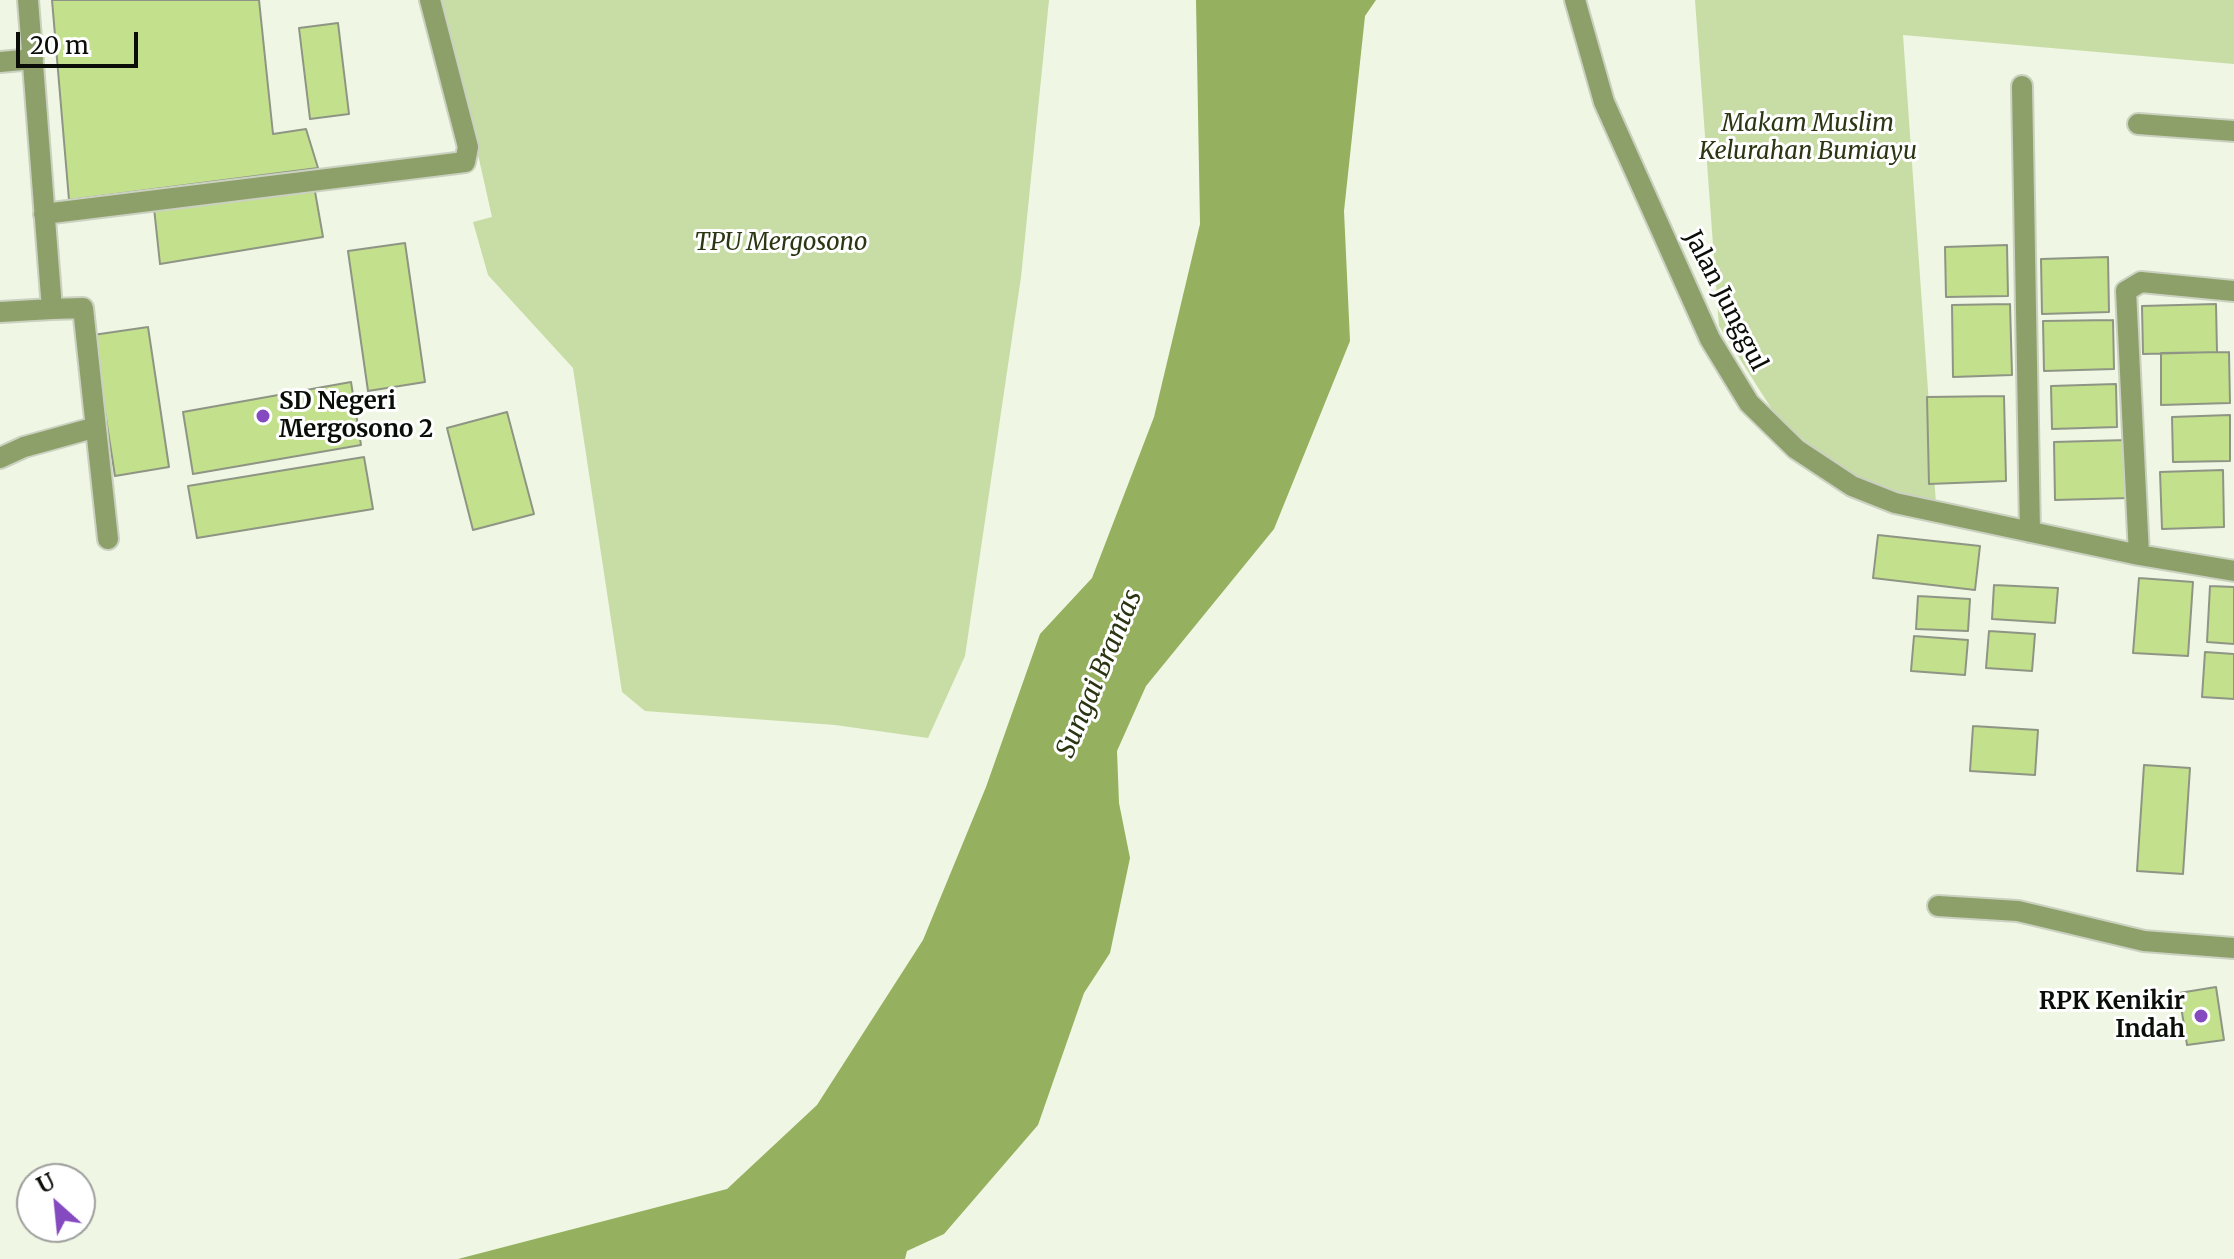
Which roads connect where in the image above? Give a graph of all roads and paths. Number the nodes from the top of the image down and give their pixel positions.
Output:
1 (28, 0) edge
2 (430, 0) edge
3 (1575, 0) edge
4 (33, 59) junction
5 (0, 62) edge
6 (2022, 86) dead end
7 (2138, 124) dead end
8 (2234, 131) edge
9 (44, 214) junction
10 (2234, 291) edge
11 (52, 309) junction
12 (0, 312) edge
13 (93, 428) junction
14 (0, 458) edge
15 (2030, 532) junction
16 (108, 539) dead end
17 (2139, 555) junction
18 (2234, 571) edge
19 (1938, 906) dead end
20 (2234, 948) edge

1 - 4 street
2 - 9 street
3 - 15 street, Jalan Junggul
4 - 5 street
4 - 9 street
6 - 15 street
7 - 8 street
9 - 11 street
10 - 17 street
11 - 12 street
11 - 13 street
13 - 14 street
13 - 16 street
15 - 17 street, Jalan Junggul
17 - 18 street, Jalan Junggul
19 - 20 street

